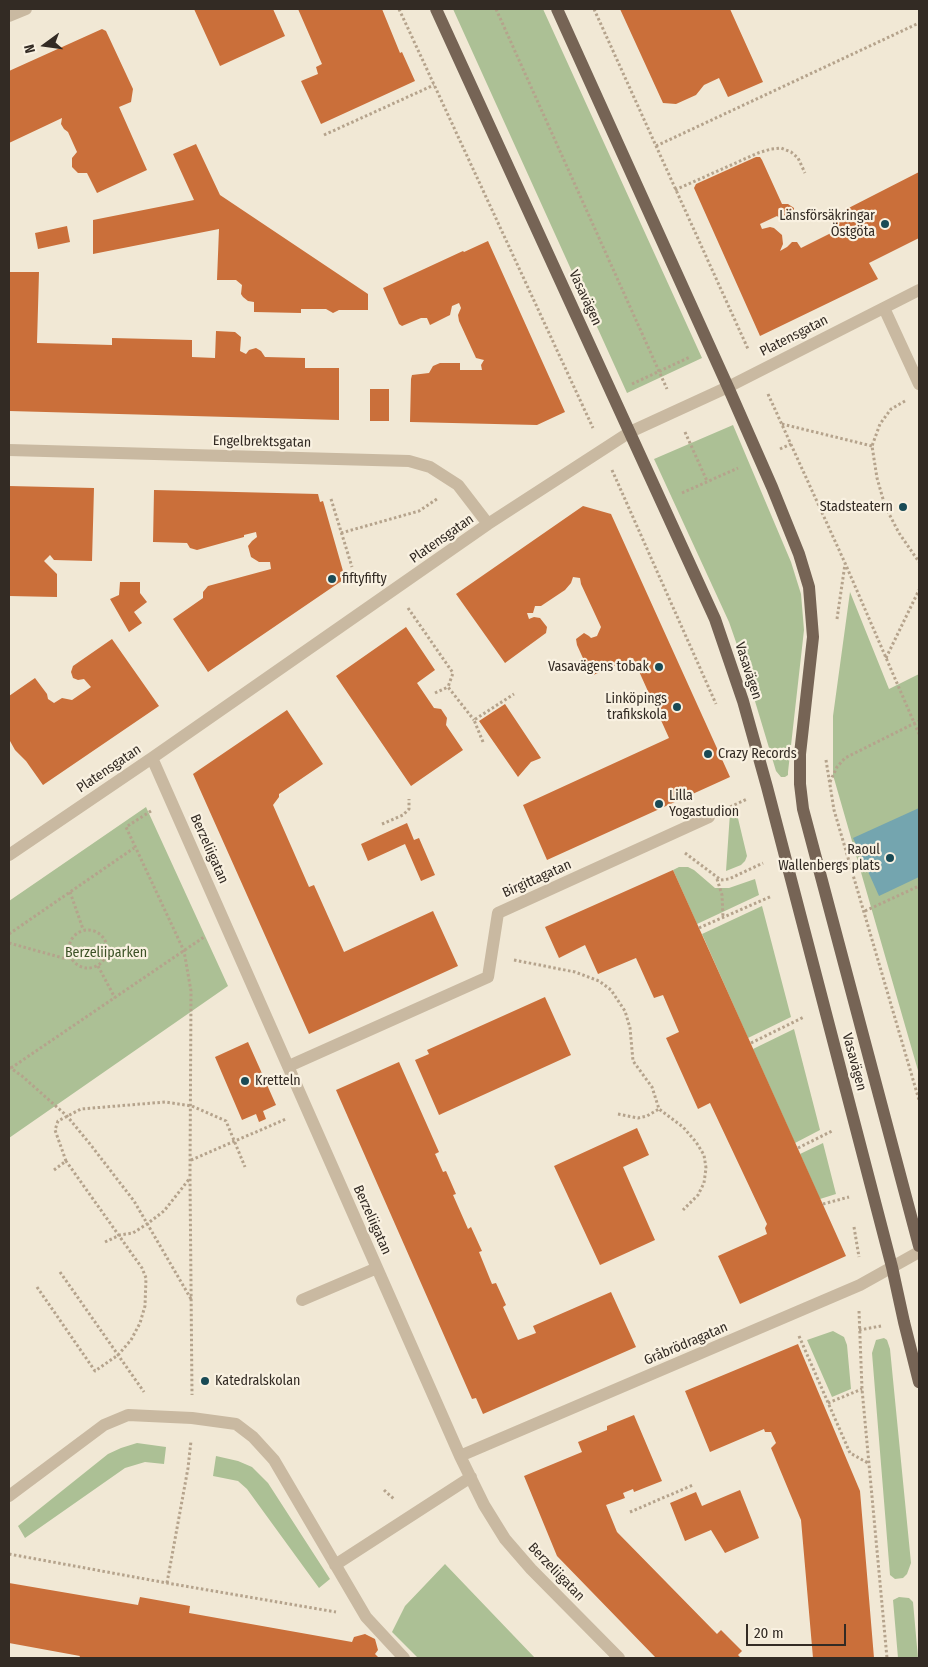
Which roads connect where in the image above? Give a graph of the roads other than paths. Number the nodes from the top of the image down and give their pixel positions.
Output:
1 (26, 9) edge
2 (436, 9) edge
3 (557, 9) edge
4 (9, 16) edge
5 (919, 290) edge
6 (884, 308) junction
7 (919, 384) edge
8 (728, 387) junction
9 (630, 432) junction
10 (9, 450) edge
11 (488, 524) junction
12 (152, 758) junction
13 (709, 817) dead end
14 (9, 855) edge
15 (289, 1066) junction
16 (919, 1246) edge
17 (919, 1252) edge
18 (377, 1268) junction
19 (892, 1268) junction
20 (302, 1300) dead end
21 (919, 1382) edge
22 (460, 1456) junction
23 (471, 1477) junction
24 (9, 1496) edge
25 (335, 1565) junction
26 (404, 1658) edge
27 (619, 1658) edge

1 - 4 street
2 - 9 main road, Vasavägen
3 - 8 main road, Vasavägen
5 - 6 street, Platensgatan
6 - 7 street
6 - 8 street, Platensgatan
8 - 9 street, Platensgatan
8 - 16 main road, Vasavägen
9 - 11 street, Platensgatan
9 - 19 main road, Vasavägen
10 - 11 street, Engelbrektsgatan
11 - 12 street, Platensgatan
12 - 14 street, Platensgatan
12 - 15 street, Berzeliigatan
13 - 15 street, Birgittagatan
15 - 18 street, Berzeliigatan
17 - 19 street, Gråbrödragatan
18 - 20 street
18 - 22 street, Berzeliigatan
19 - 21 main road, Vasavägen
19 - 22 street, Gråbrödragatan
22 - 23 street, Berzeliigatan
23 - 25 street
23 - 27 street, Berzeliigatan
24 - 25 street
25 - 26 street

